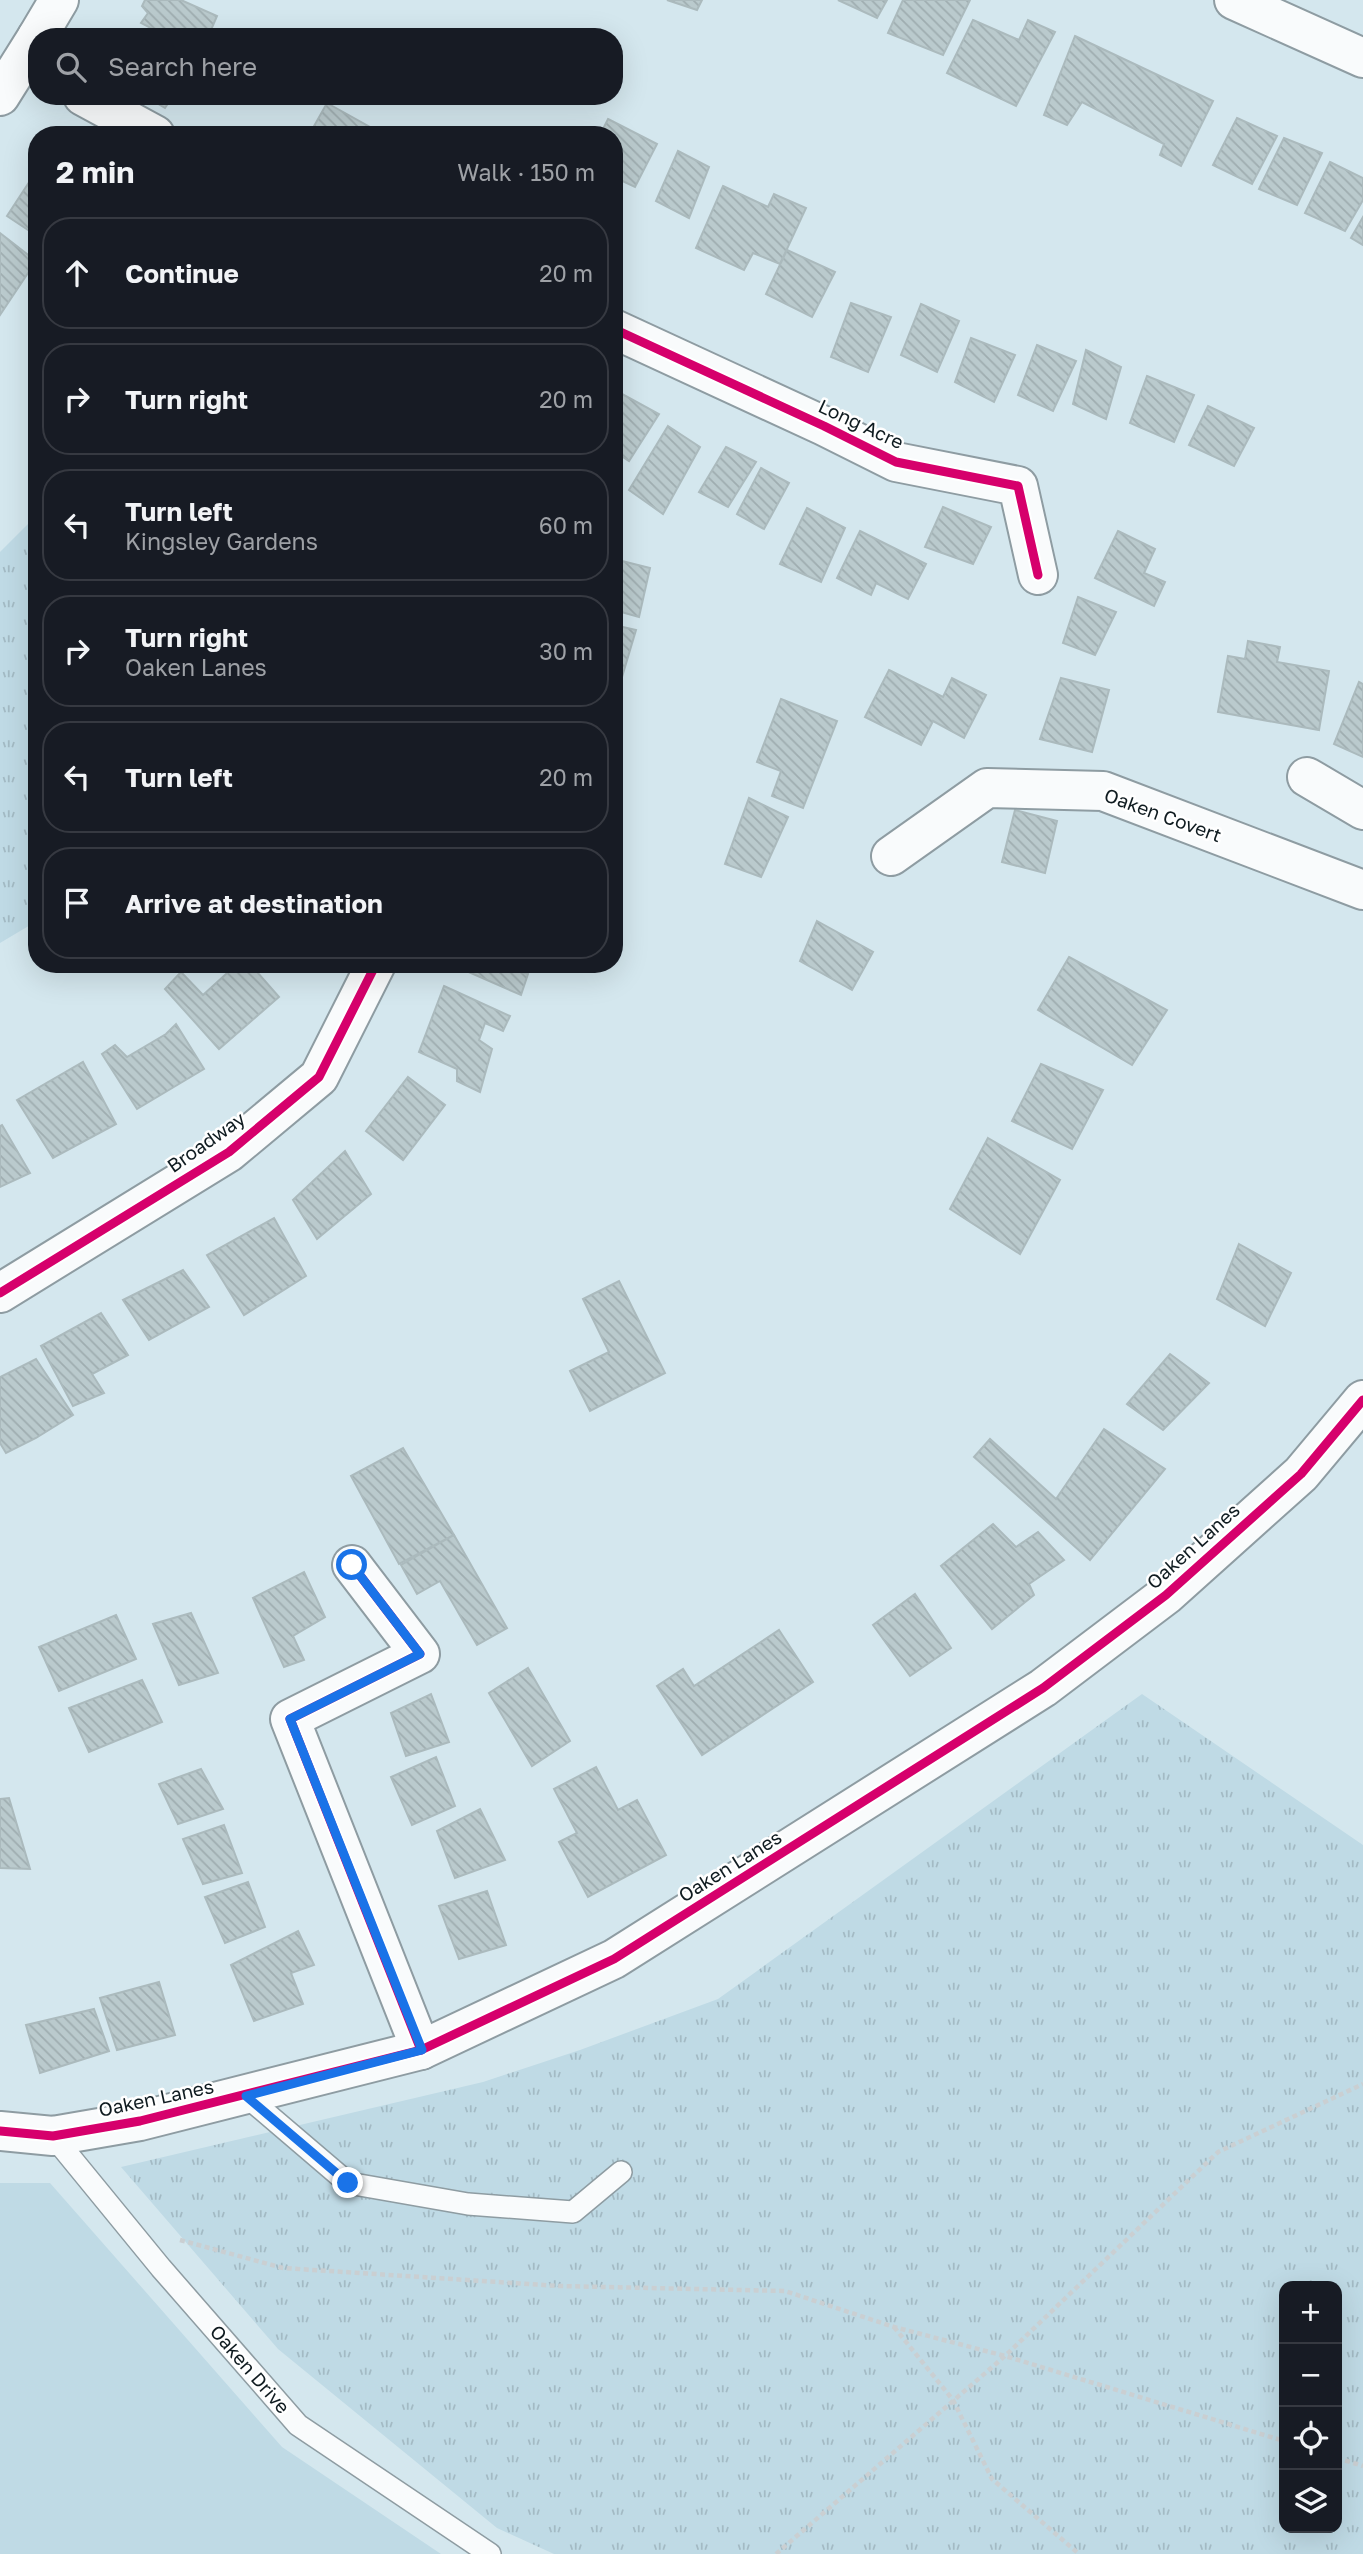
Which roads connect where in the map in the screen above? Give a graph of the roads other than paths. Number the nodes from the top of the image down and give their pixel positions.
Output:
1 (58, 0) edge
2 (1234, 0) edge
3 (45, 28) edge
4 (1363, 58) edge
5 (28, 59) edge
6 (0, 96) edge
7 (100, 105) edge
8 (138, 126) edge
9 (623, 333) edge
10 (1038, 575) dead end
11 (1307, 777) dead end
12 (1363, 810) edge
13 (891, 856) dead end
14 (1363, 890) edge
15 (371, 973) edge
16 (0, 1293) edge
17 (1363, 1400) edge
18 (352, 1565) dead end
19 (422, 2050) junction
20 (246, 2096) junction
21 (0, 2131) edge
22 (53, 2136) junction
23 (621, 2172) dead end
24 (490, 2554) edge

1 - 3 street
2 - 4 street
5 - 6 street
7 - 8 street
9 - 10 street, Long Acre
11 - 12 street
13 - 14 street, Oaken Covert
15 - 16 street, Broadway
17 - 19 street, Oaken Lanes
18 - 19 street
19 - 20 street, Oaken Lanes
20 - 22 street, Oaken Lanes
20 - 23 lane
21 - 22 street, Oaken Lanes
22 - 24 lane, Oaken Drive

